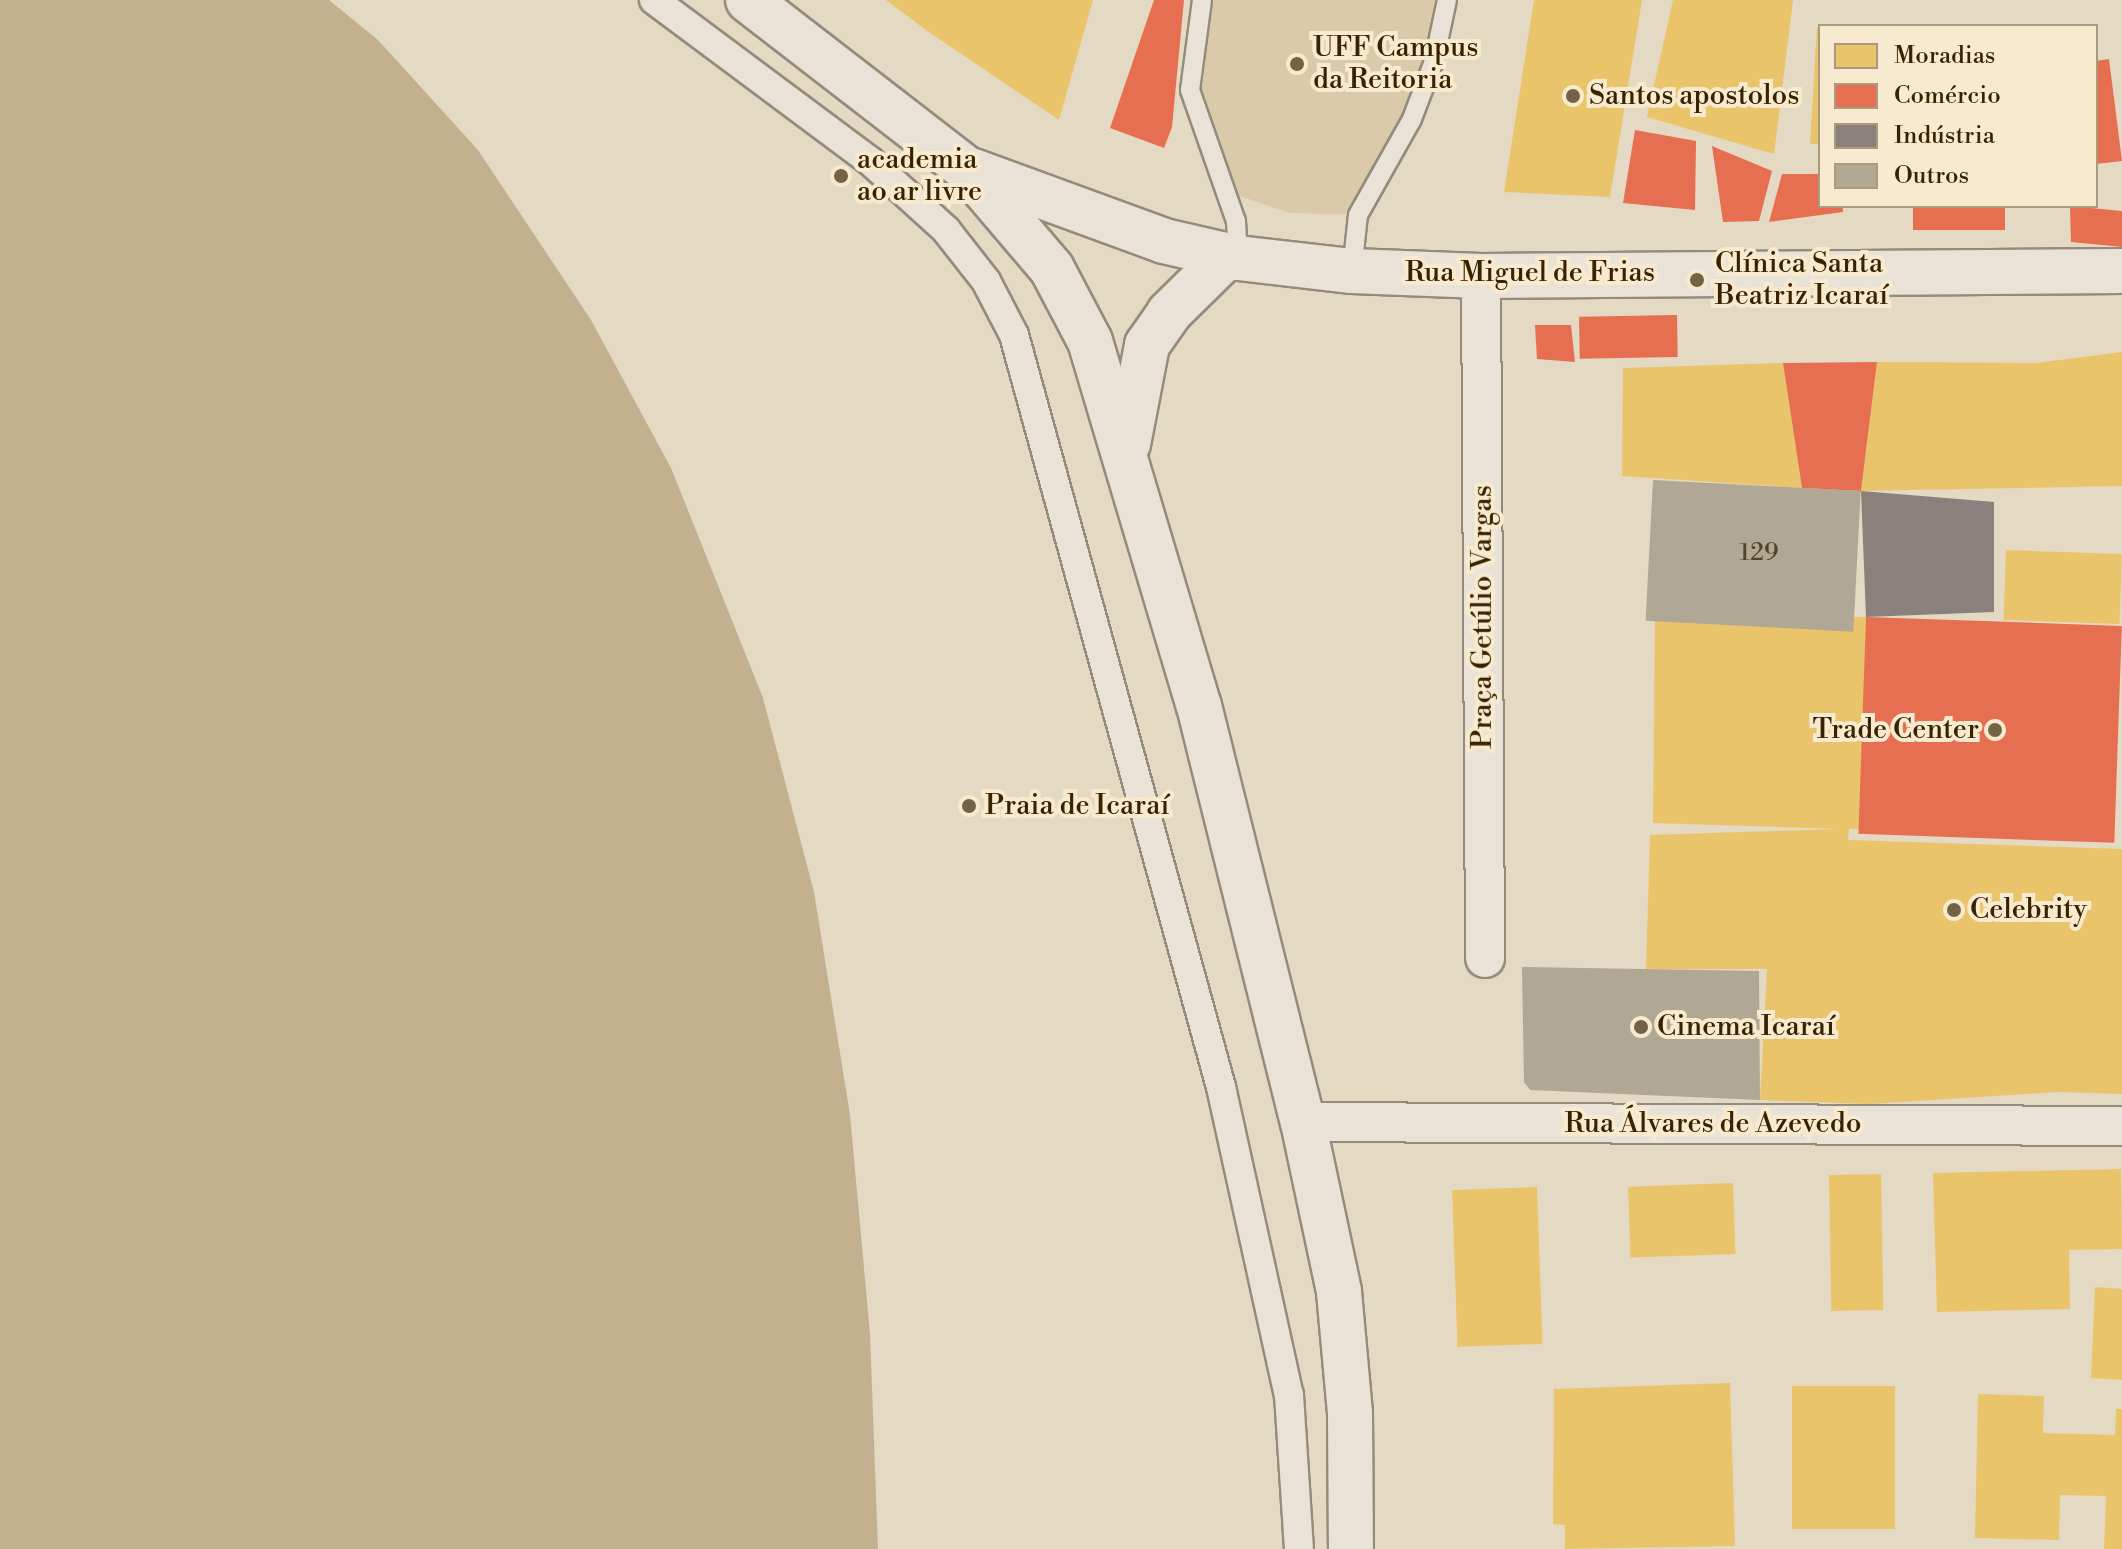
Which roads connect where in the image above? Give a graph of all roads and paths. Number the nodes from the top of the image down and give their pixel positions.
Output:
1 (654, 0) edge
2 (748, 0) edge
3 (1202, 0) edge
4 (1447, 0) edge
5 (967, 169) junction
6 (1232, 257) junction
7 (1352, 271) junction
8 (2122, 271) edge
9 (1481, 276) junction
10 (1127, 454) junction
11 (1485, 958) dead end
12 (1303, 1122) junction
13 (2122, 1126) edge
14 (1299, 1549) edge
15 (1351, 1549) edge

1 - 14 street
2 - 5 main road
3 - 6 lane
4 - 7 lane
5 - 6 main road, Rua Miguel de Frias
5 - 10 main road
6 - 7 main road, Rua Miguel de Frias
6 - 10 main road
7 - 9 main road, Rua Miguel de Frias
8 - 9 main road, Rua Miguel de Frias
9 - 11 street, Praça Getúlio Vargas
10 - 12 main road
12 - 13 street, Rua Álvares de Azevedo
12 - 15 main road

